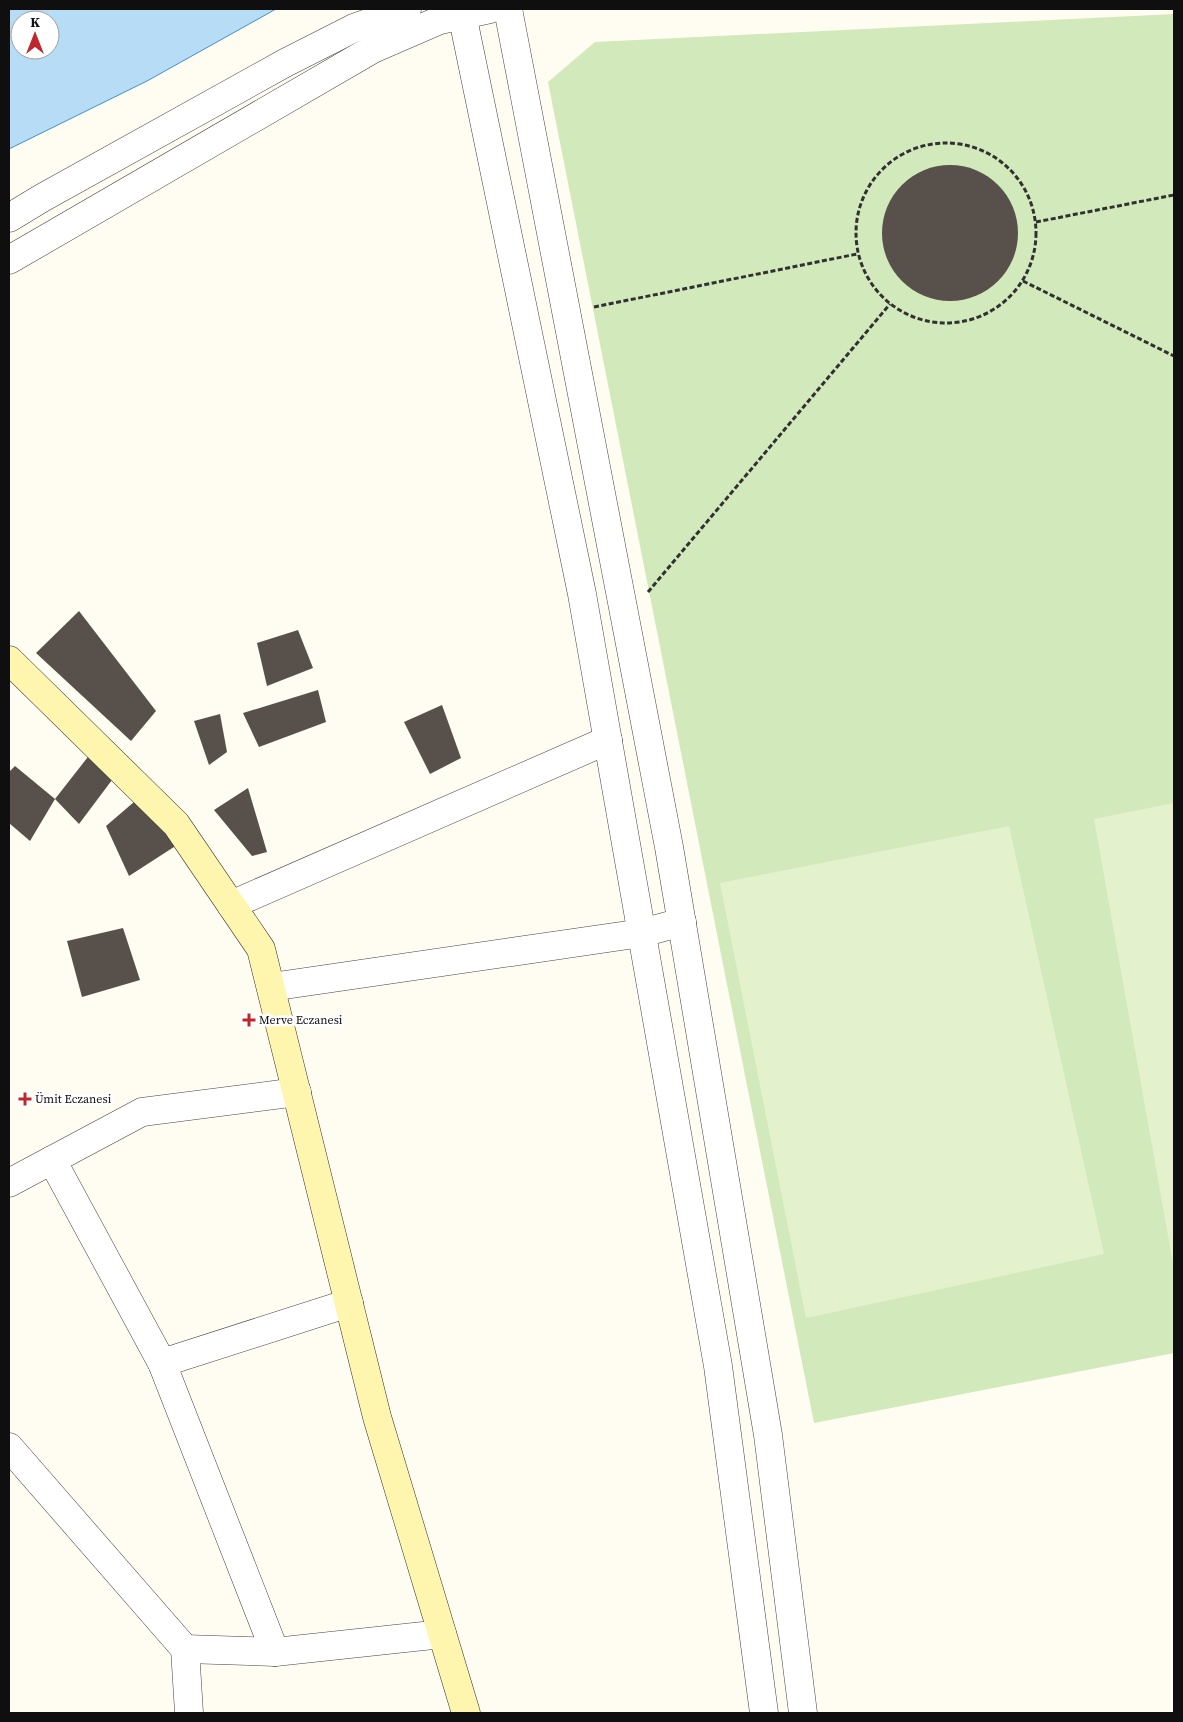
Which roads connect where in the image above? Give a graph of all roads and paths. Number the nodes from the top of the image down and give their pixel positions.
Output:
1 (407, 9) edge
2 (490, 9) edge
3 (508, 9) edge
4 (461, 11) edge
5 (1174, 195) edge
6 (9, 218) edge
7 (1036, 222) junction
8 (858, 254) junction
9 (9, 260) edge
10 (1023, 281) junction
11 (890, 304) junction
12 (566, 312) junction
13 (1174, 356) edge
14 (625, 620) junction
15 (9, 660) edge
16 (608, 740) junction
17 (231, 905) junction
18 (682, 922) junction
19 (642, 933) junction
20 (271, 987) junction
21 (297, 1092) junction
22 (52, 1160) junction
23 (9, 1183) edge
24 (349, 1303) junction
25 (162, 1363) junction
26 (9, 1447) edge
27 (442, 1634) junction
28 (184, 1648) junction
29 (275, 1652) junction
30 (189, 1713) edge
31 (466, 1713) edge
32 (764, 1713) edge
33 (803, 1713) edge

1 - 6 street
2 - 4 street
3 - 12 street
4 - 9 street
4 - 16 street
5 - 7 path
7 - 8 path
7 - 10 path
8 - 11 path
8 - 12 path
10 - 11 path
10 - 13 path
11 - 14 path
12 - 14 street
14 - 18 street
15 - 17 main road
16 - 17 street
16 - 19 street
17 - 20 main road
18 - 19 street
18 - 33 street
19 - 20 street
19 - 32 street
20 - 21 main road
21 - 22 street
21 - 24 main road
22 - 23 street
22 - 25 street
24 - 25 street
24 - 27 main road
25 - 29 street
26 - 28 street
27 - 29 street
27 - 31 main road
28 - 29 street
28 - 30 street

